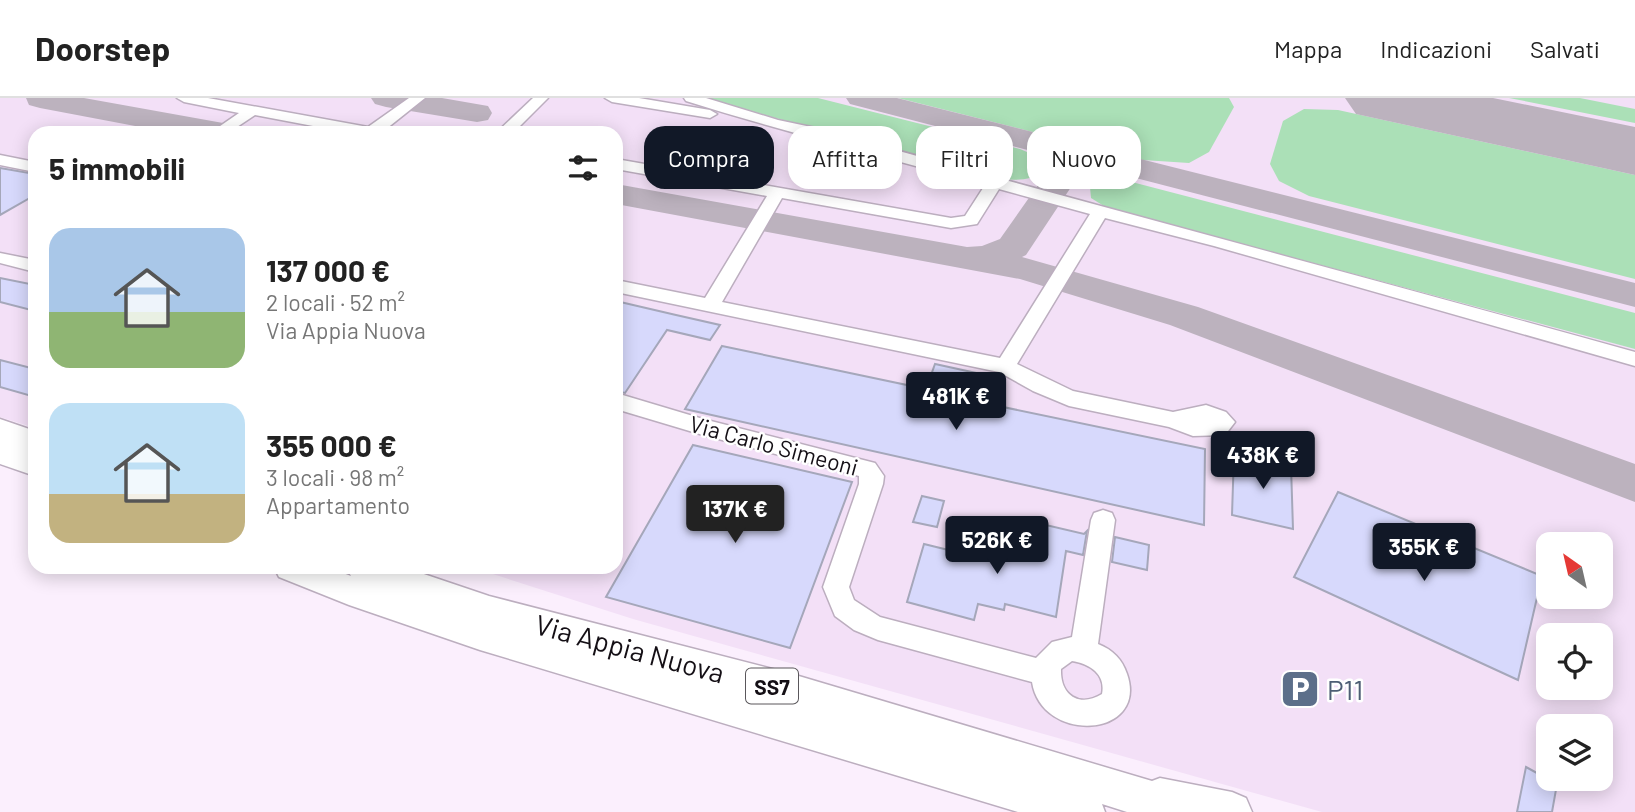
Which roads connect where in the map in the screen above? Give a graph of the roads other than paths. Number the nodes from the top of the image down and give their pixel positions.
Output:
1 (418, 98) edge
2 (541, 98) edge
3 (612, 98) edge
4 (691, 98) edge
5 (190, 99) edge
6 (253, 111) junction
7 (775, 124) junction
8 (229, 126) edge
9 (337, 126) edge
10 (382, 126) edge
11 (512, 126) edge
12 (0, 160) edge
13 (916, 160) edge
14 (623, 165) edge
15 (28, 166) edge
16 (991, 189) edge
17 (1013, 189) edge
18 (777, 193) junction
19 (1100, 212) junction
20 (5, 259) edge
21 (28, 264) edge
22 (623, 287) edge
23 (710, 305) junction
24 (1635, 359) edge
25 (1005, 366) junction
26 (623, 403) edge
27 (1173, 420) dead end
28 (0, 430) edge
29 (28, 440) edge
30 (0, 452) edge
31 (28, 462) edge
32 (1103, 520) dead end
33 (308, 574) edge
34 (383, 574) edge
35 (1084, 650) junction
36 (1045, 673) junction
37 (1124, 791) junction
38 (1085, 812) edge
39 (1180, 812) edge
40 (1232, 812) edge

1 - 10 lane
2 - 11 lane
3 - 7 lane
4 - 7 lane
5 - 6 lane
6 - 8 lane
6 - 9 lane
7 - 13 lane
12 - 15 lane
14 - 18 lane
16 - 18 lane
17 - 19 lane
18 - 23 lane
19 - 24 lane
19 - 25 lane
20 - 21 lane
22 - 23 lane
23 - 25 lane
25 - 27 lane
26 - 36 lane, Via Carlo Simeoni
28 - 29 main road
30 - 31 main road
32 - 35 lane
33 - 38 main road, Via Appia Nuova / SS7
34 - 37 main road, Via Appia Nuova / SS7
35 - 36 lane
35 - 36 lane
37 - 39 main road, Via Appia Nuova / SS7
37 - 40 main road

